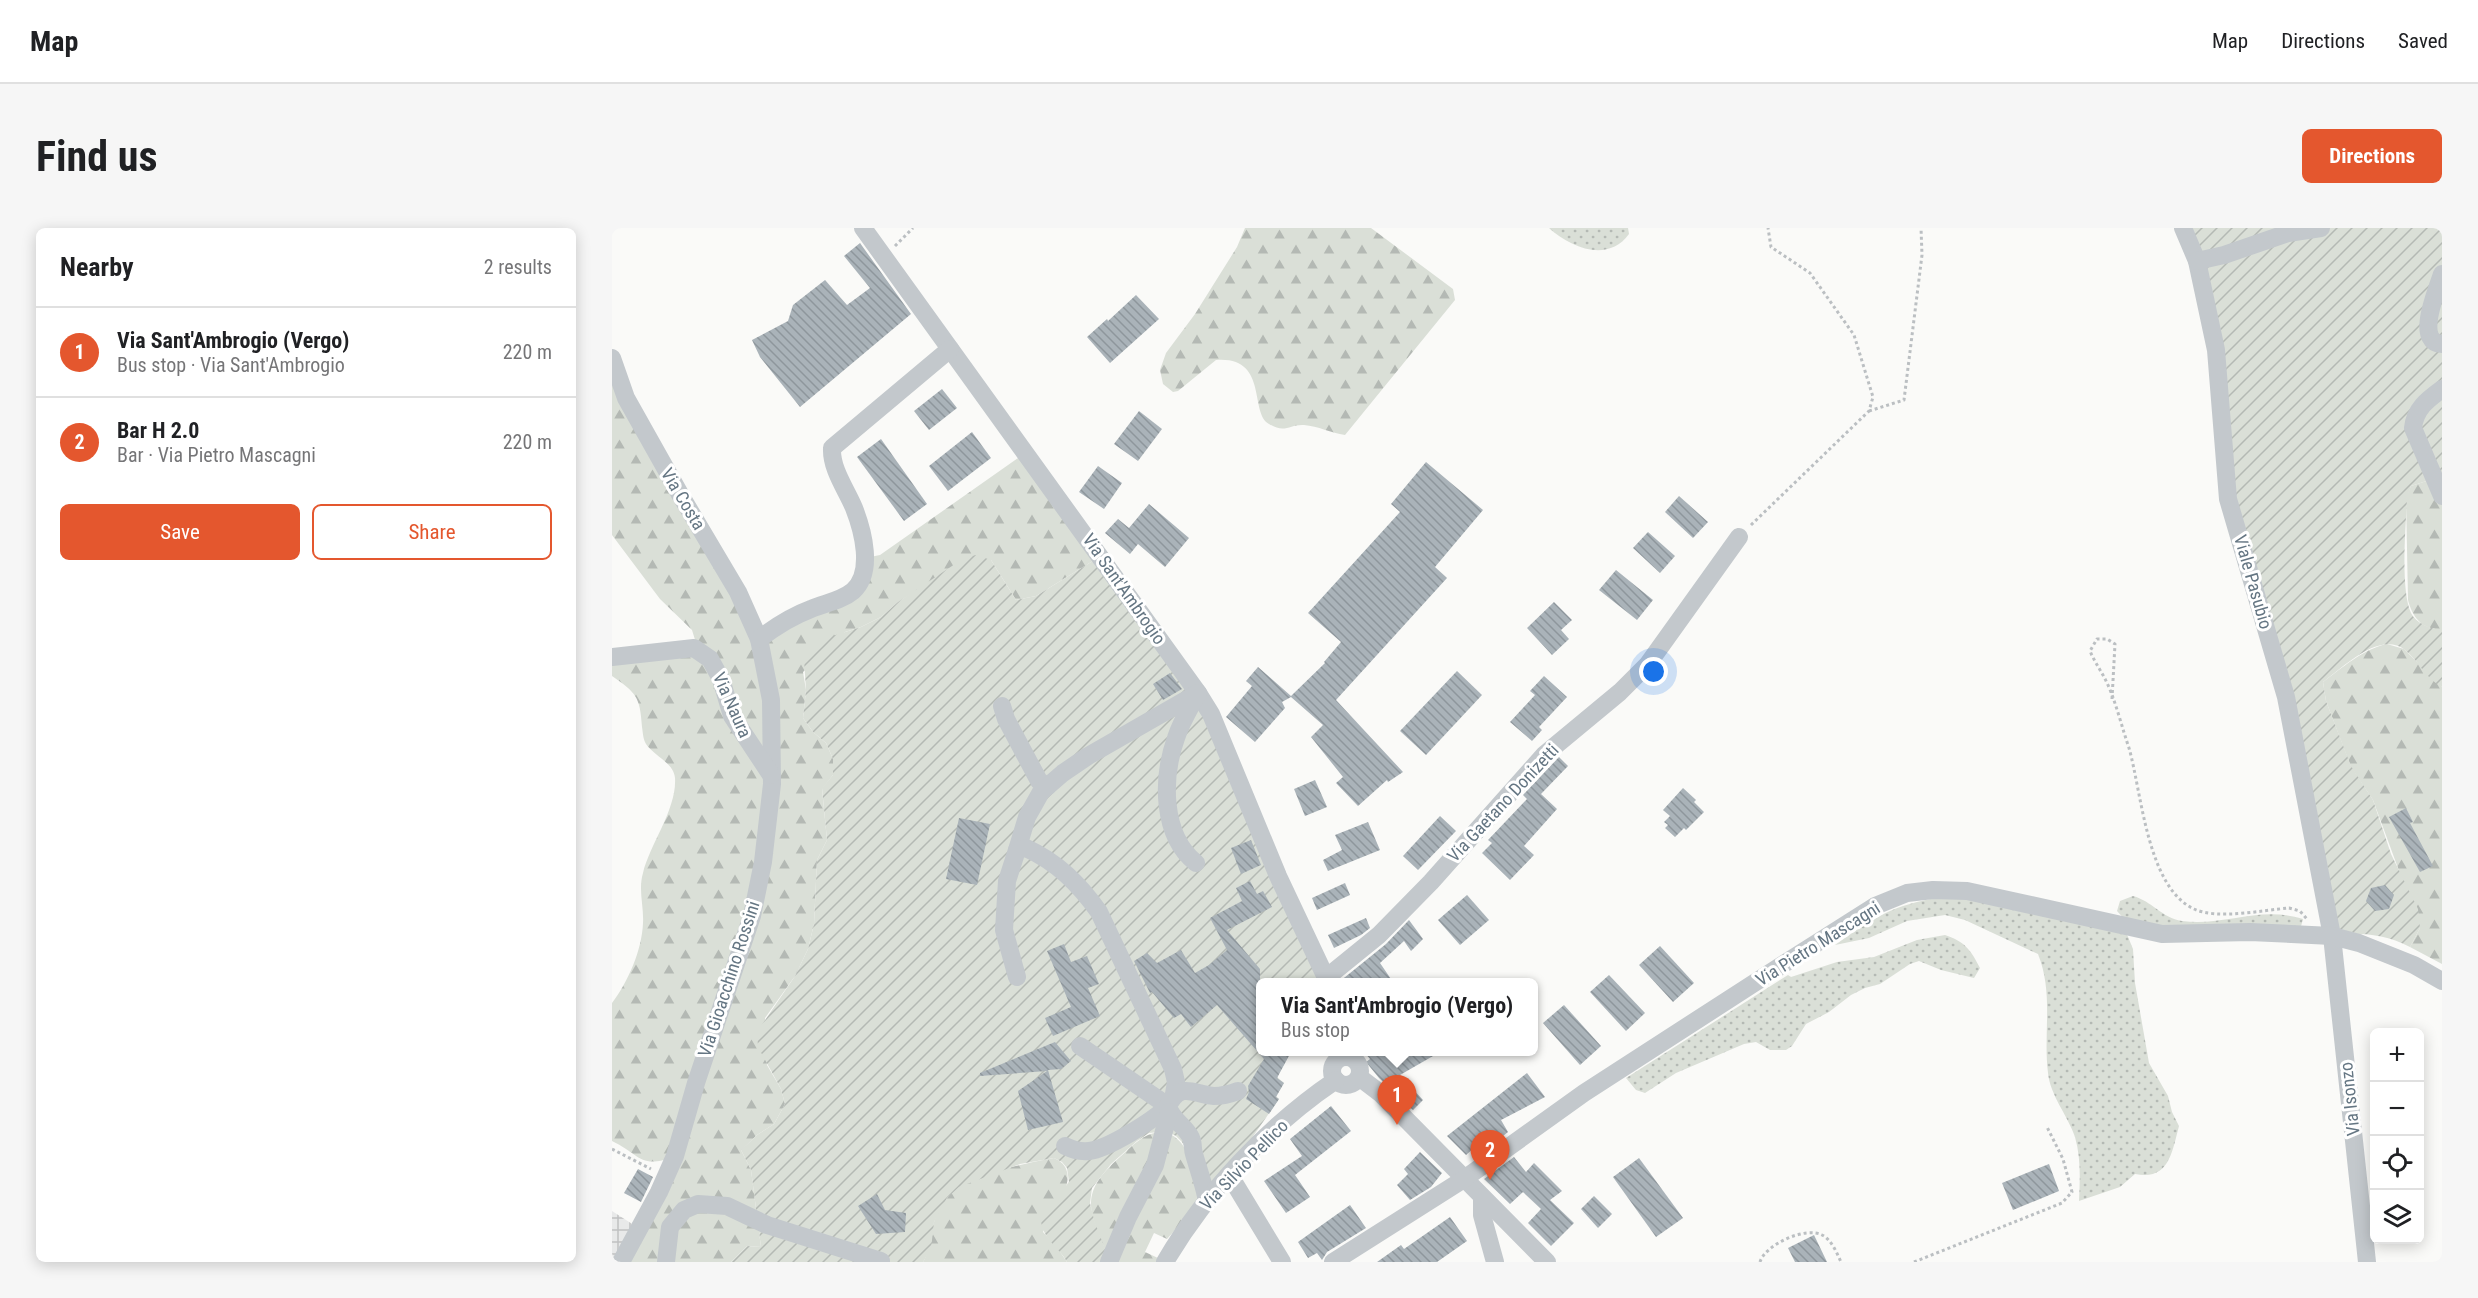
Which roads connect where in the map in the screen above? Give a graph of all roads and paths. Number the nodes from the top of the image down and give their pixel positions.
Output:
1 (863, 228) edge
2 (913, 228) edge
3 (1768, 228) edge
4 (1921, 228) edge
5 (2183, 228) edge
6 (2321, 228) edge
7 (884, 256) junction
8 (2197, 261) junction
9 (2442, 274) edge
10 (2442, 344) edge
11 (950, 349) junction
12 (612, 358) edge
13 (2442, 389) edge
14 (1869, 411) junction
15 (2442, 496) edge
16 (1739, 537) joint
17 (759, 639) junction
18 (612, 657) edge
19 (1198, 693) junction
20 (2112, 699) junction
21 (1002, 706) dead end
22 (771, 775) junction
23 (1048, 786) junction
24 (1017, 850) junction
25 (1196, 863) dead end
26 (2311, 935) junction
27 (2332, 936) junction
28 (1017, 976) dead end
29 (1326, 978) edge
30 (1329, 978) edge
31 (2442, 981) edge
32 (1080, 1046) dead end
33 (1342, 1056) edge
34 (1348, 1056) edge
35 (1359, 1077) junction
36 (1336, 1080) junction
37 (1238, 1092) dead end
38 (1170, 1104) junction
39 (2047, 1127) dead end
40 (1065, 1146) dead end
41 (612, 1149) edge
42 (1230, 1176) junction
43 (666, 1177) junction
44 (1464, 1179) junction
45 (1206, 1196) dead end
46 (1482, 1197) junction
47 (881, 1261) edge
48 (621, 1262) edge
49 (666, 1262) edge
50 (1109, 1262) edge
51 (1165, 1262) edge
52 (1282, 1262) edge
53 (1333, 1262) edge
54 (1495, 1262) edge
55 (1547, 1262) edge
56 (1760, 1262) edge
57 (1841, 1262) edge
58 (1914, 1262) edge
59 (2367, 1262) edge

1 - 7 street, Via Sant'Ambrogio
2 - 7 path
3 - 14 path
4 - 14 path
5 - 8 street, Viale Pasubio
6 - 8 street
7 - 11 street, Via Sant'Ambrogio
8 - 27 street, Viale Pasubio
9 - 10 street
11 - 17 street
11 - 19 street, Via Sant'Ambrogio
12 - 17 street, Via Costa
13 - 15 street
14 - 16 path
16 - 30 street, Via Gaetano Donizetti
17 - 22 street, Via Gioacchino Rossini
18 - 22 street, Via Naura
19 - 23 street
19 - 25 street
19 - 29 street, Via Sant'Ambrogio
20 - 20 path
20 - 26 path
21 - 23 street
22 - 43 street, Via Gioacchino Rossini
23 - 24 street
24 - 28 street
24 - 38 street
26 - 27 street, Via Pietro Mascagni
26 - 44 street, Via Pietro Mascagni
27 - 31 street, Via Pietro Mascagni
27 - 59 street, Via Isonzo
32 - 38 street
33 - 36 street
34 - 35 street
35 - 36 street
35 - 44 street
36 - 42 street, Via Silvio Pellico
37 - 38 street
38 - 40 street
38 - 45 street
38 - 50 street
39 - 58 path
41 - 43 path
42 - 51 street, Via Silvio Pellico
42 - 52 street
43 - 48 street, Via Gioacchino Rossini
44 - 46 street
44 - 53 street, Via Pietro Mascagni
46 - 54 street
46 - 55 street
47 - 49 street
56 - 57 path

